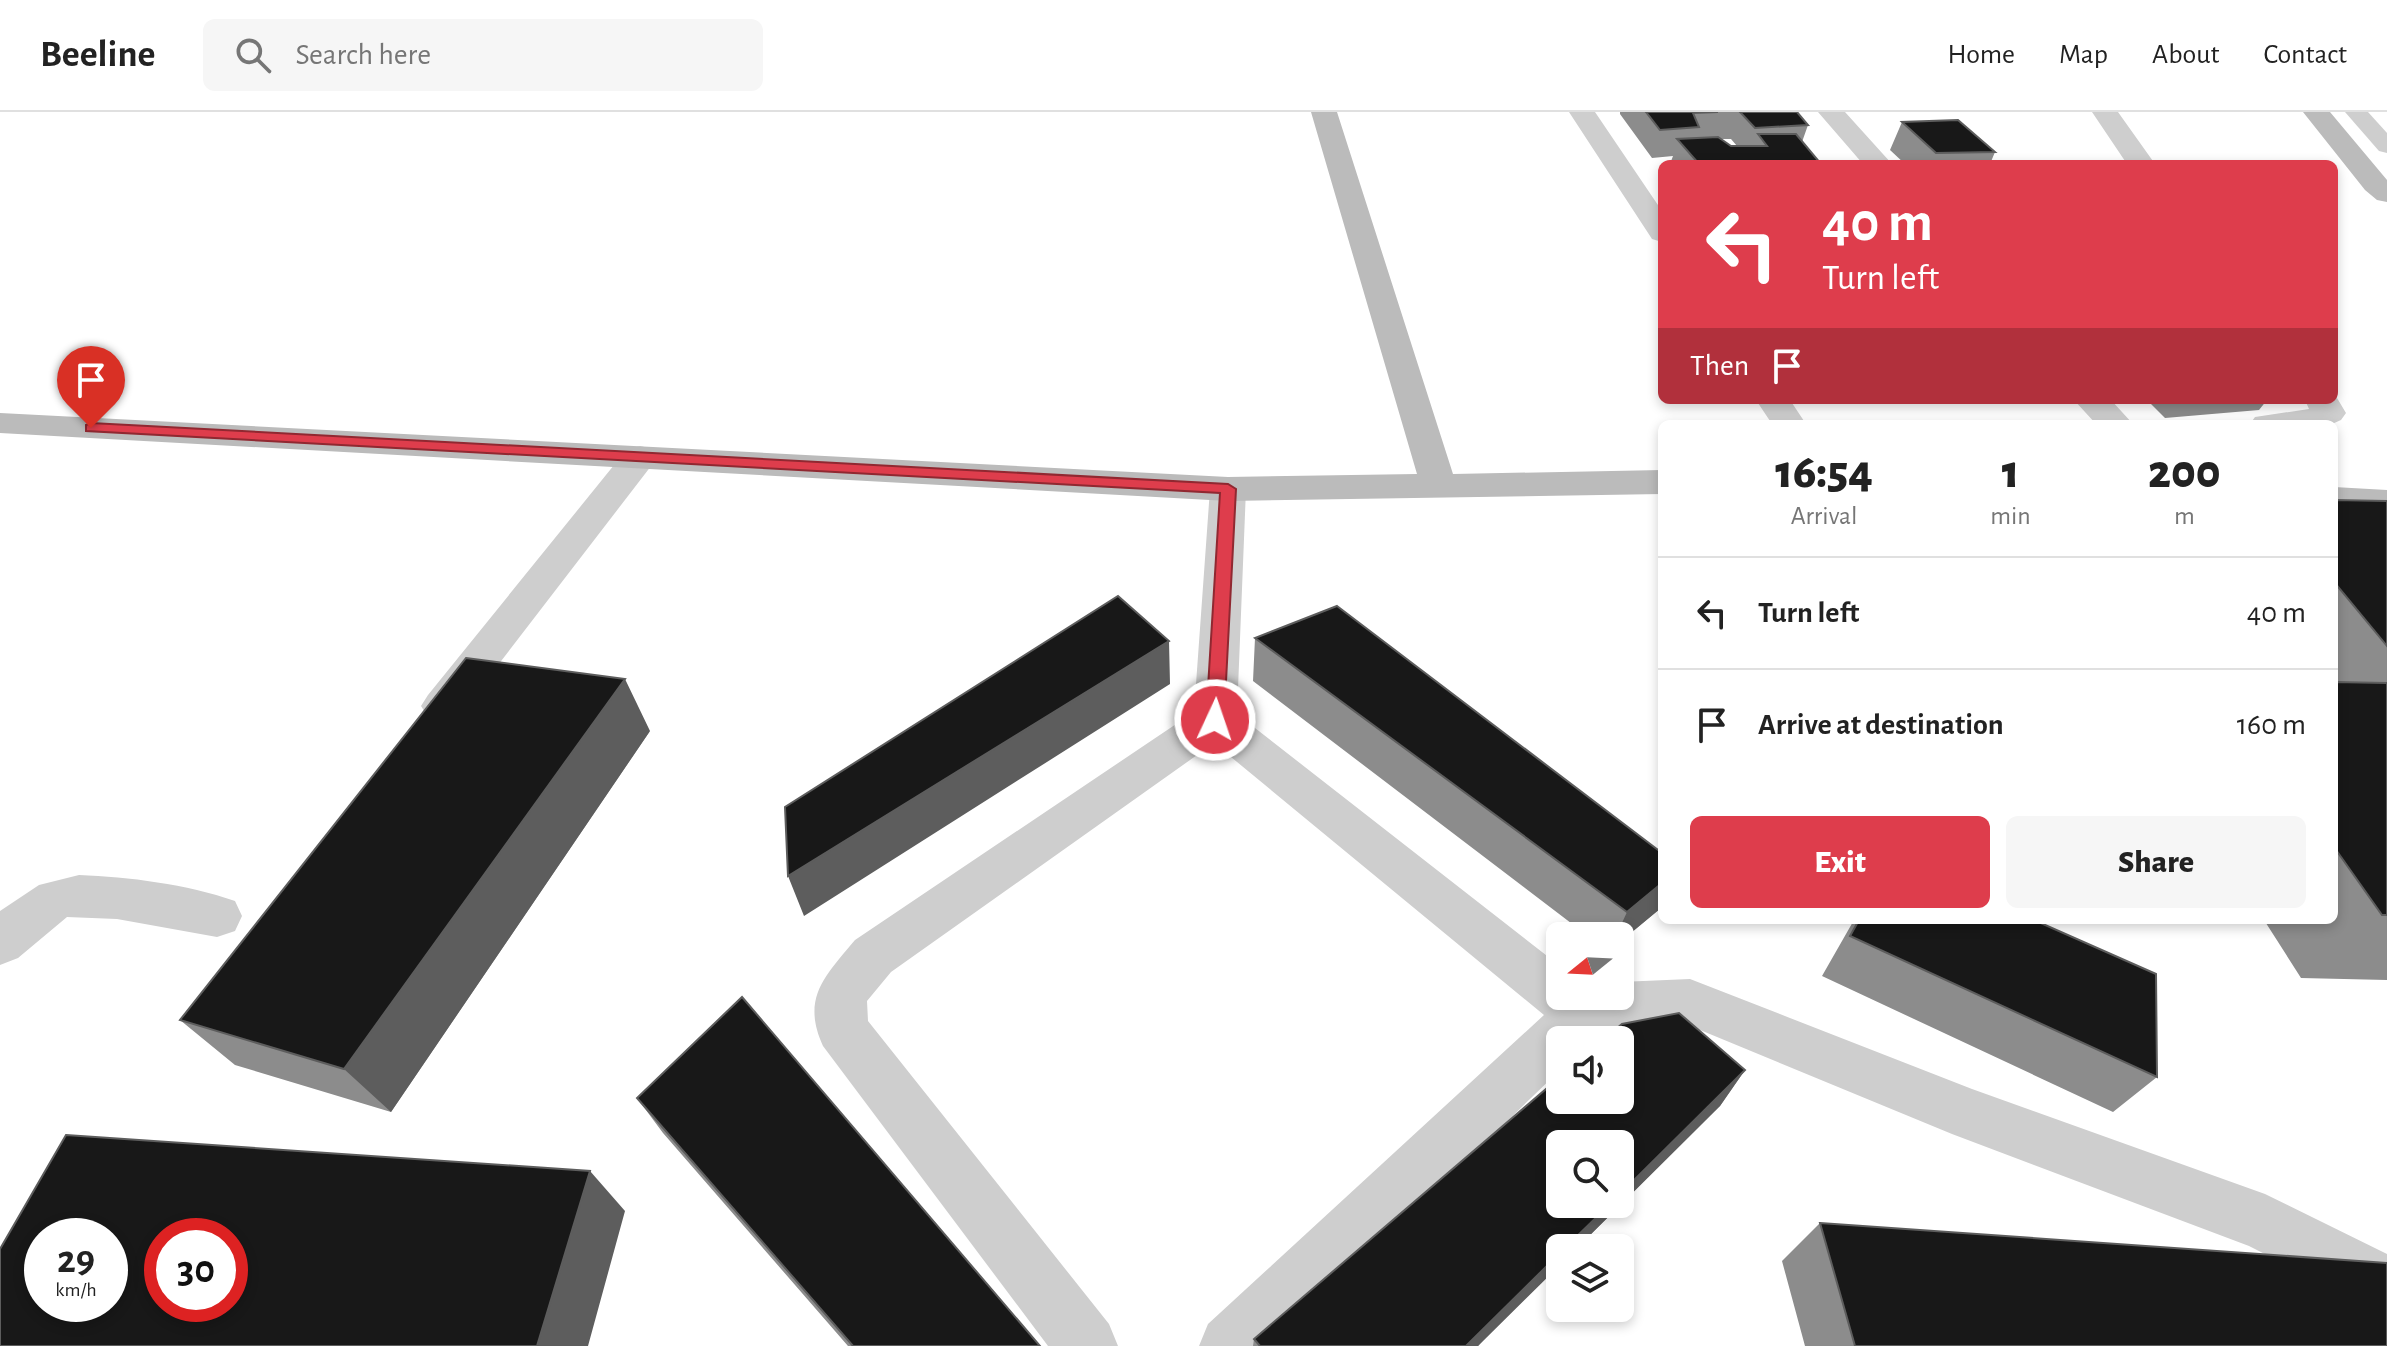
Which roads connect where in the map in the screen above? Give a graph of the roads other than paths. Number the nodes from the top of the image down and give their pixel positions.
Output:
1 (1324, 112) edge
2 (1582, 112) edge
3 (1831, 112) edge
4 (2105, 112) edge
5 (2316, 112) edge
6 (2356, 112) edge
7 (2387, 146) edge
8 (1874, 160) edge
9 (2138, 160) edge
10 (2387, 194) edge
11 (1658, 227) edge
12 (2095, 404) edge
13 (2324, 404) edge
14 (2112, 420) edge
15 (2312, 420) edge
16 (0, 423) edge
17 (640, 457) junction
18 (1658, 482) edge
19 (1438, 484) junction
20 (1228, 489) junction
21 (2338, 499) edge
22 (2387, 502) edge
23 (1215, 720) junction
24 (417, 739) edge
25 (217, 916) dead end
26 (0, 943) edge
27 (1582, 1014) junction
28 (2387, 1286) edge
29 (1087, 1346) edge
30 (1230, 1346) edge

1 - 19 street
2 - 11 street
3 - 8 street
4 - 9 street
5 - 10 street
6 - 7 lane
12 - 14 street
13 - 15 street
16 - 17 street
17 - 20 street
17 - 24 street
18 - 19 street
19 - 20 street
20 - 23 street
21 - 22 street
23 - 27 street
23 - 29 street
25 - 26 street
27 - 28 street
27 - 30 street

